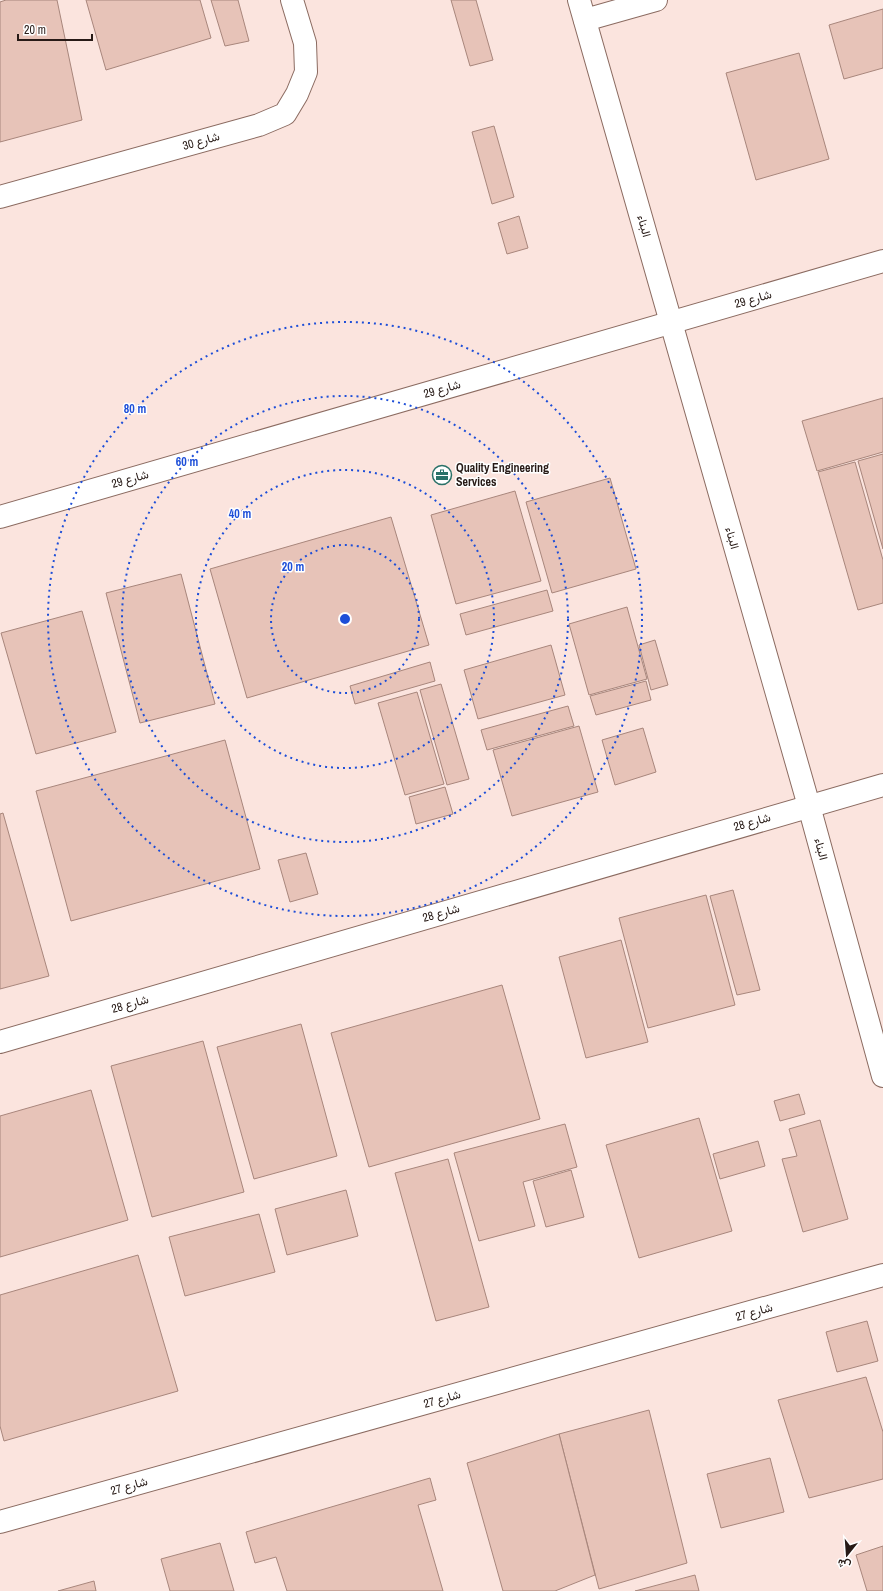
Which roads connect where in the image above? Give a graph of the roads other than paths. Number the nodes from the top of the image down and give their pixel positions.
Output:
1 (292, 0) edge
2 (656, 0) edge
3 (582, 10) edge
4 (0, 197) edge
5 (883, 261) edge
6 (671, 323) junction
7 (0, 517) edge
8 (883, 785) edge
9 (809, 806) junction
10 (0, 1042) edge
11 (883, 1076) edge
12 (883, 1276) edge
13 (0, 1522) edge

1 - 4 street, شارع 30
2 - 3 street
3 - 6 street, البناء
5 - 6 street, شارع 29
6 - 7 street, شارع 29
6 - 9 street, البناء
8 - 9 street, شارع 28
9 - 10 street, شارع 28
9 - 11 street, البناء
12 - 13 street, شارع 27

